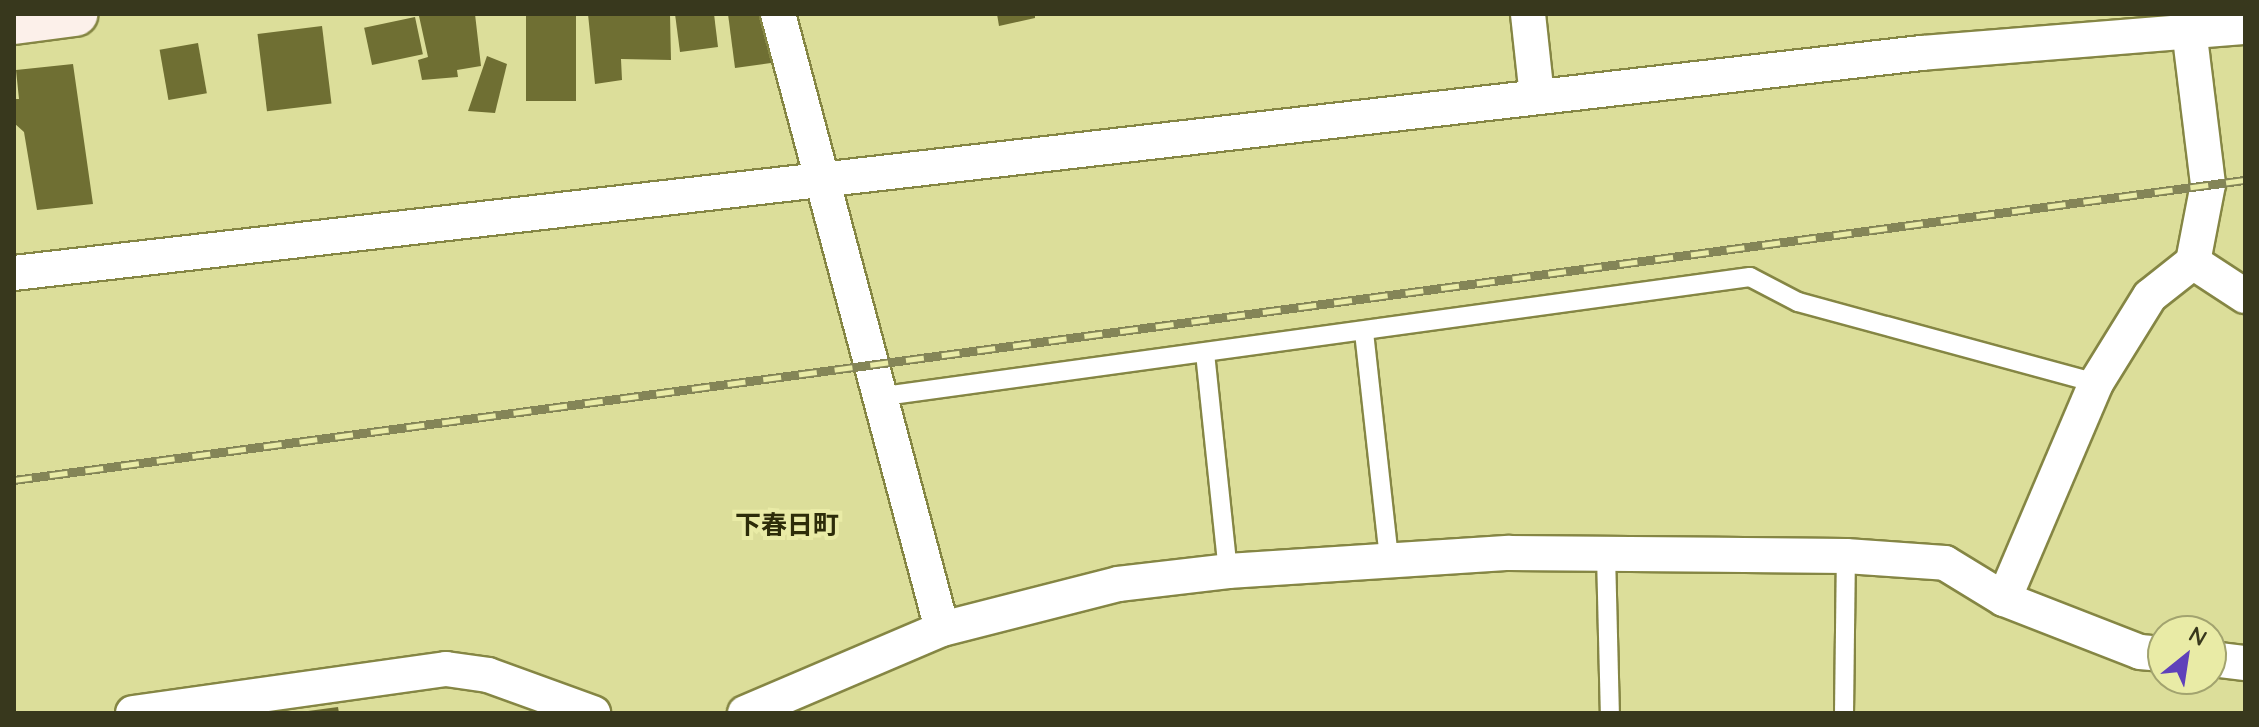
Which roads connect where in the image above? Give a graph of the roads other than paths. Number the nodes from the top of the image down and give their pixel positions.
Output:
1 (75, 14) edge
2 (778, 14) edge
3 (1528, 14) edge
4 (14, 22) edge
5 (2188, 23) edge
6 (2245, 27) edge
7 (1537, 97) junction
8 (825, 179) junction
9 (2193, 262) junction
10 (14, 273) edge
11 (2245, 296) edge
12 (1364, 332) junction
13 (1205, 353) junction
14 (2096, 383) junction
15 (877, 397) junction
16 (1606, 554) junction
17 (1846, 556) junction
18 (1389, 560) junction
19 (1228, 571) junction
20 (2004, 599) junction
21 (942, 629) junction
22 (2147, 653) edge
23 (133, 713) edge
24 (593, 713) edge
25 (745, 713) edge
26 (1610, 713) edge
27 (1844, 713) edge

1 - 4 main road
2 - 8 street
3 - 7 street
5 - 6 street
5 - 7 street
5 - 9 street
7 - 8 street
8 - 10 street
8 - 15 street
9 - 11 street
9 - 14 street
12 - 13 lane
12 - 14 lane
12 - 18 lane
13 - 15 lane
13 - 19 lane
14 - 20 street
15 - 21 street
16 - 17 street
16 - 18 street
16 - 26 lane
17 - 20 street
17 - 27 lane
18 - 19 street
19 - 21 street
20 - 22 street
21 - 25 street
23 - 24 street

